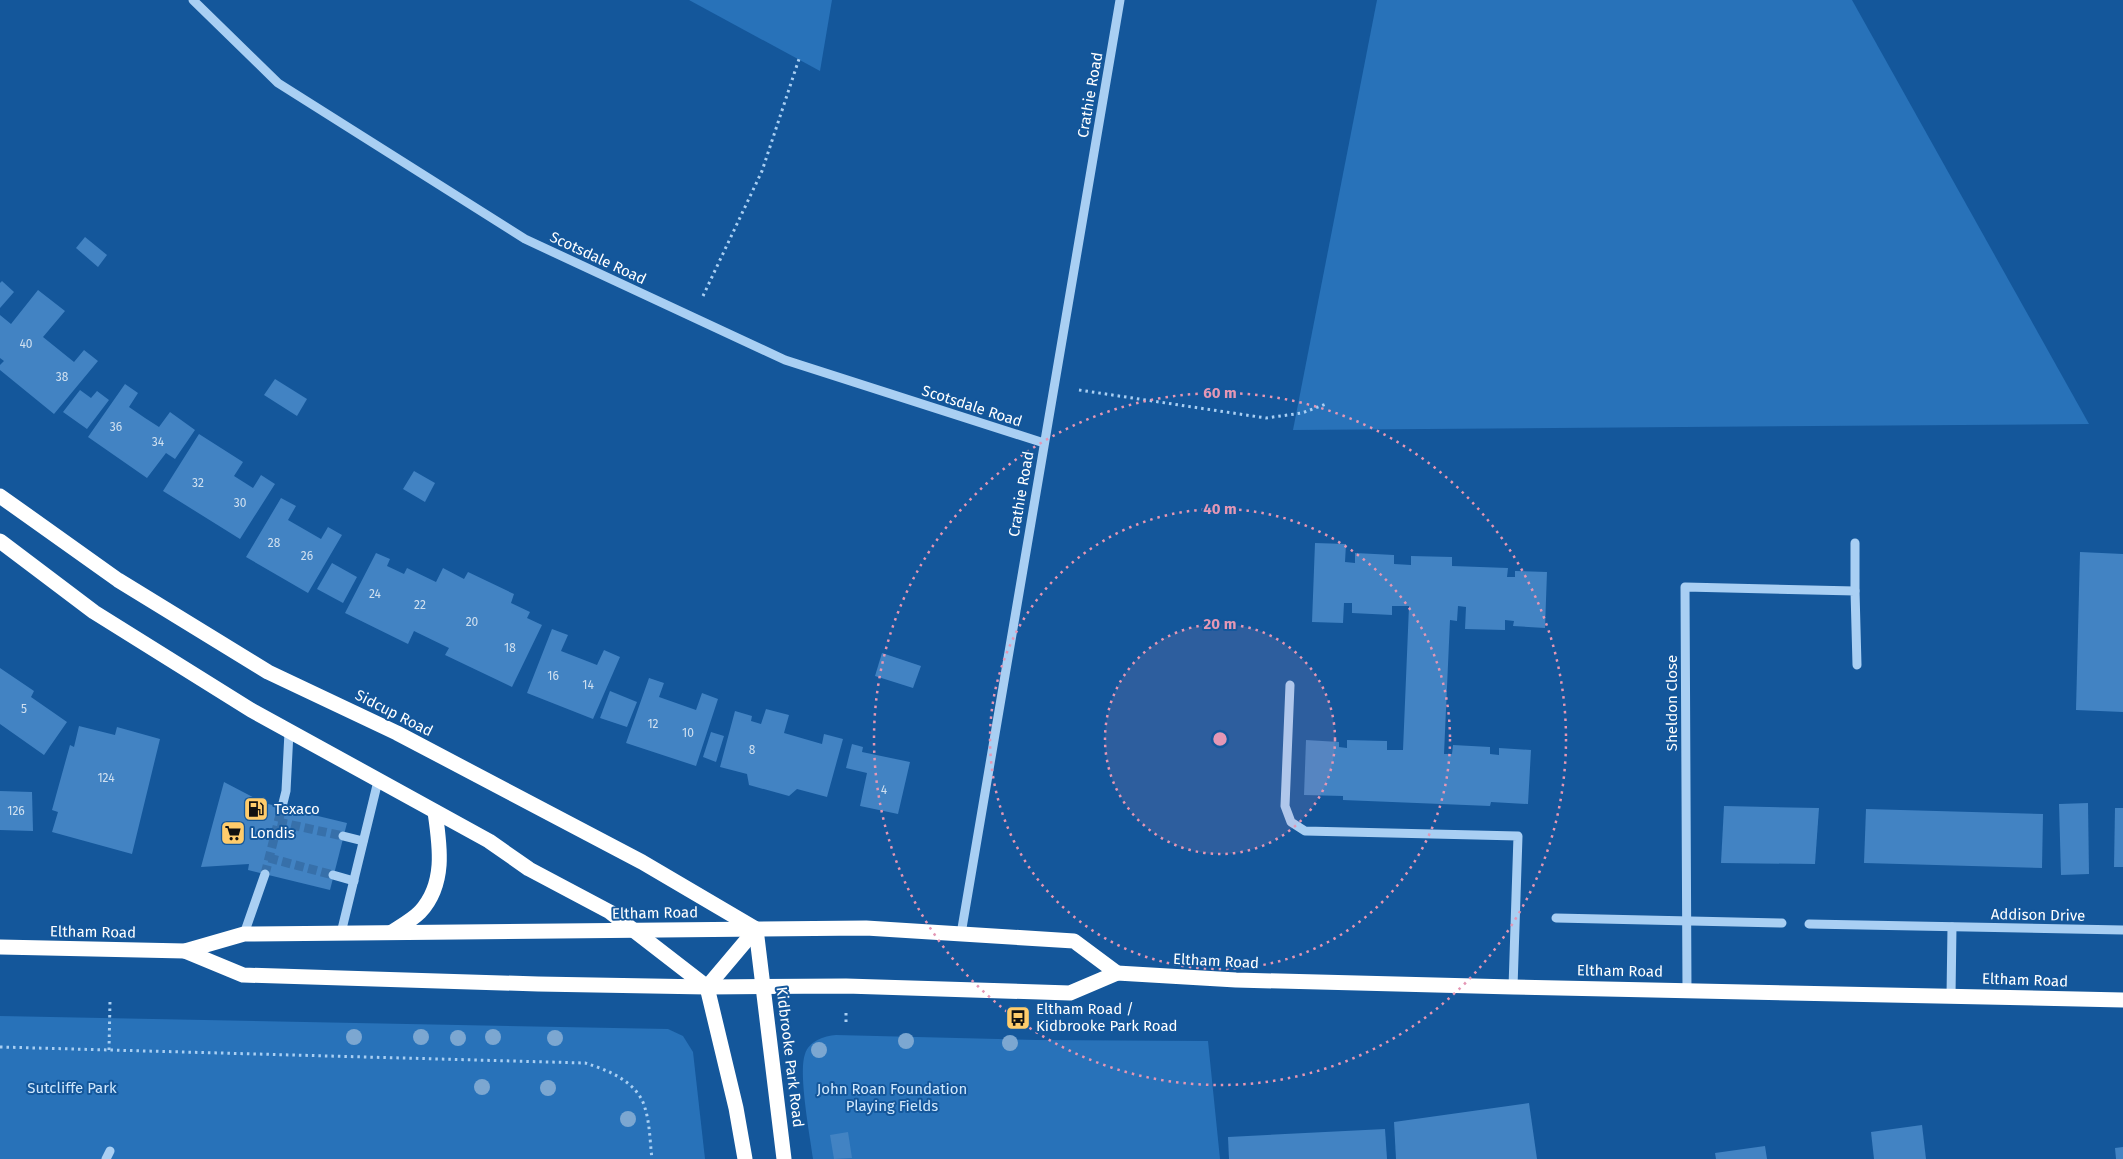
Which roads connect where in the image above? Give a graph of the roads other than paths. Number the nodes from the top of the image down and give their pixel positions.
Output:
1 (193, 0) edge
2 (1120, 0) edge
3 (1044, 443) junction
4 (0, 496) edge
5 (0, 541) edge
6 (1855, 543) dead end
7 (1855, 591) junction
8 (1857, 665) dead end
9 (1290, 685) dead end
10 (289, 732) junction
11 (378, 781) junction
12 (282, 807) tunnel mouth
13 (435, 812) junction
14 (344, 836) tunnel mouth
15 (363, 841) junction
16 (265, 874) tunnel mouth
17 (333, 875) tunnel mouth
18 (354, 881) junction
19 (1556, 918) dead end
20 (1686, 920) junction
21 (1782, 923) dead end
22 (1809, 924) dead end
23 (1952, 927) junction
24 (756, 929) junction
25 (2123, 930) edge
26 (637, 931) junction
27 (392, 932) junction
28 (341, 933) junction
29 (244, 934) junction
30 (961, 934) junction
31 (0, 947) edge
32 (185, 951) junction
33 (1117, 973) junction
34 (764, 986) junction
35 (707, 987) junction
36 (1514, 987) junction
37 (1687, 990) junction
38 (1951, 996) junction
39 (2123, 1000) edge
40 (745, 1159) edge
41 (784, 1159) edge

1 - 3 street, Scotsdale Road
2 - 3 street, Crathie Road
3 - 30 street, Crathie Road
4 - 24 highway, Sidcup Road
5 - 10 highway
6 - 7 street
7 - 8 street
7 - 20 street, Sheldon Close
9 - 36 street
10 - 11 highway
10 - 12 street
11 - 13 highway
11 - 15 street
13 - 26 highway
13 - 27 highway
14 - 15 street
15 - 18 street
16 - 29 street
17 - 18 street
18 - 28 street
19 - 20 street
20 - 21 street
20 - 37 street, Sheldon Close
22 - 23 street, Addison Drive
23 - 25 street, Addison Drive
23 - 38 street
24 - 26 highway, Eltham Road
24 - 30 highway, Eltham Road
24 - 34 highway, Kidbrooke Park Road
24 - 35 highway
26 - 27 highway, Eltham Road
26 - 35 highway
27 - 28 highway, Eltham Road
28 - 29 highway, Eltham Road
29 - 32 highway, Eltham Road
30 - 33 highway, Eltham Road
31 - 32 highway, Eltham Road
32 - 35 highway, Eltham Road
33 - 34 highway, Eltham Road
33 - 36 highway, Eltham Road
34 - 35 highway, Eltham Road
34 - 41 highway, Kidbrooke Park Road
35 - 40 highway
36 - 37 highway, Eltham Road
37 - 38 highway, Eltham Road
38 - 39 highway, Eltham Road

